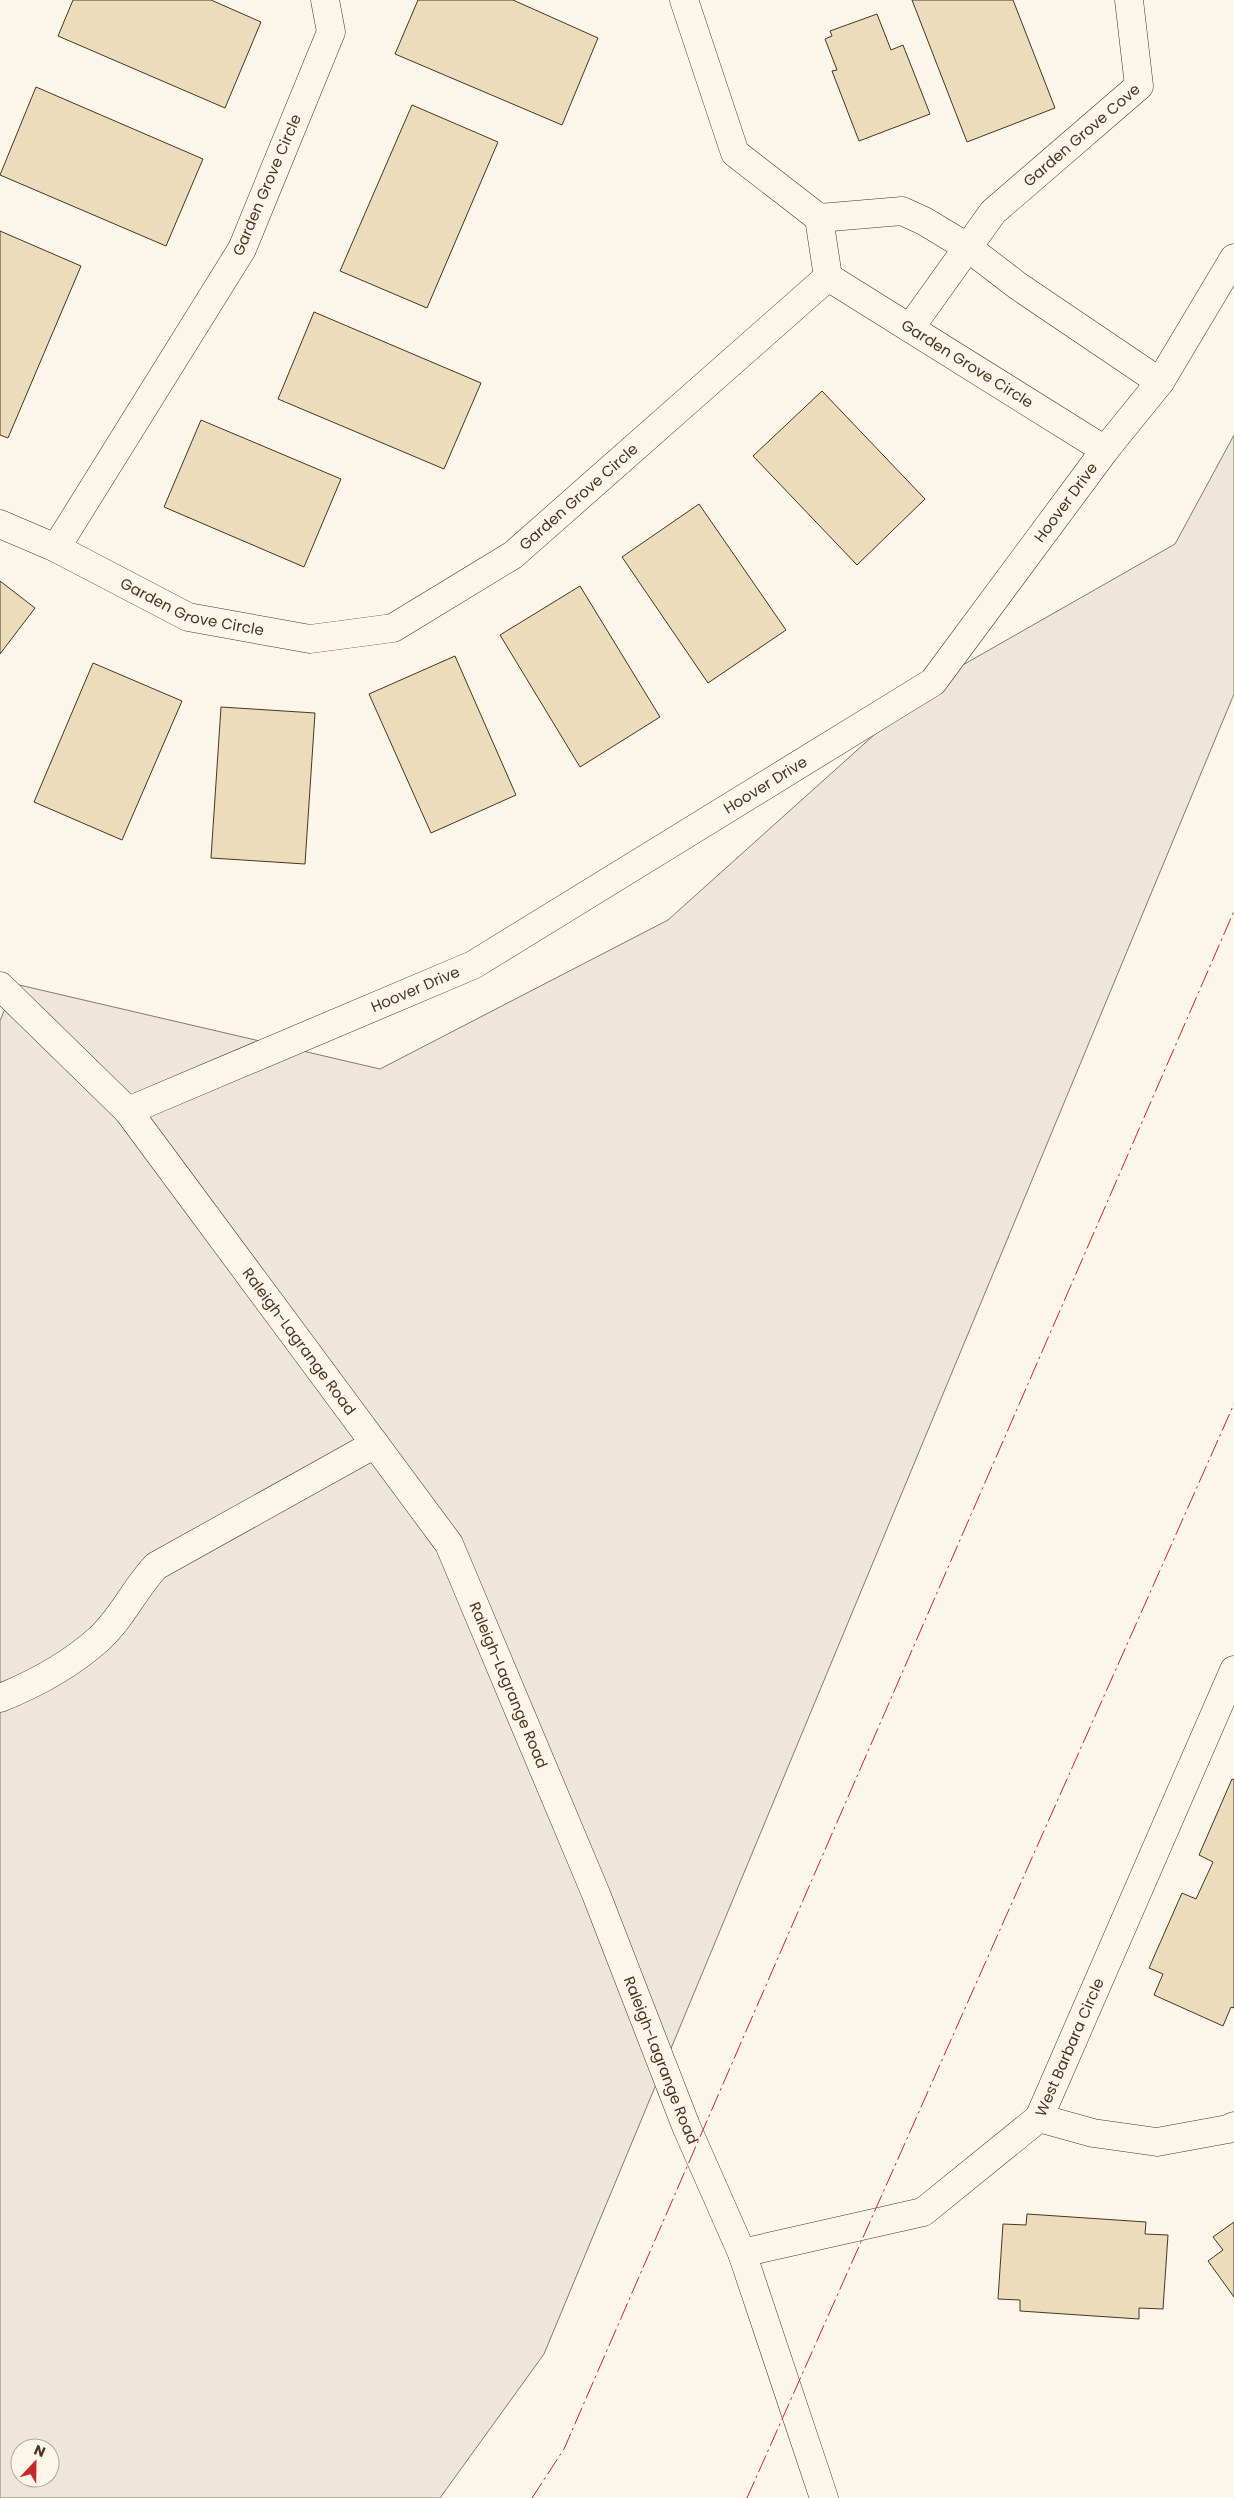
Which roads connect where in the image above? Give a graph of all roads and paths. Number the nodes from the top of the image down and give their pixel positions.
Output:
1 (325, 0) edge
2 (684, 0) edge
3 (1128, 0) edge
4 (820, 218) junction
5 (967, 247) junction
6 (1234, 258) edge
7 (828, 277) junction
8 (910, 328) junction
9 (1160, 382) junction
10 (1105, 450) junction
11 (0, 524) edge
12 (56, 548) junction
13 (0, 986) edge
14 (128, 1111) junction
15 (374, 1444) junction
16 (1234, 1670) edge
17 (0, 1698) edge
18 (1039, 2118) junction
19 (1234, 2126) edge
20 (742, 2253) junction
21 (824, 2498) edge

1 - 12 street, Garden Grove Circle
2 - 4 street
3 - 5 street, Garden Grove Cove
4 - 5 street
4 - 7 street
5 - 8 street
5 - 9 street
6 - 9 street, Hoover Drive
7 - 8 street, Garden Grove Circle
7 - 12 street, Garden Grove Circle
8 - 10 street, Garden Grove Circle
9 - 10 street, Hoover Drive
10 - 14 street, Hoover Drive
11 - 12 street
13 - 14 street, Raleigh-Lagrange Road
14 - 15 street, Raleigh-Lagrange Road
15 - 17 street
15 - 20 street, Raleigh-Lagrange Road
16 - 18 street, West Barbara Circle
18 - 19 street
18 - 20 street, West Barbara Circle
20 - 21 street, Raleigh-Lagrange Road

